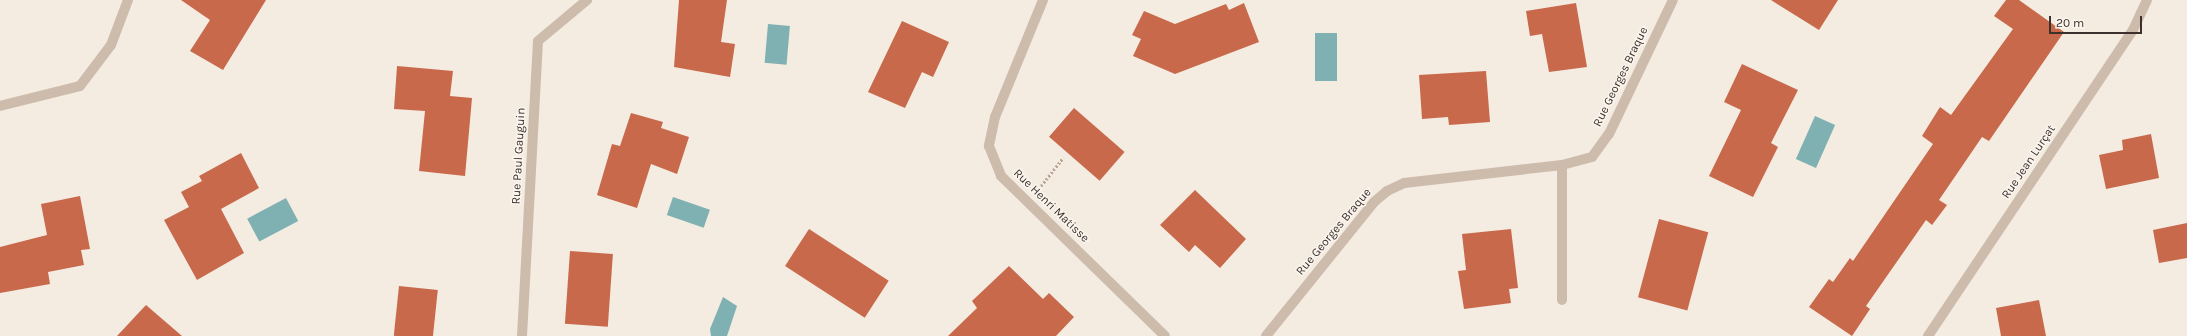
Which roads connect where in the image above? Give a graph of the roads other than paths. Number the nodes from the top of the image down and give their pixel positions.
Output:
1 (128, 0) edge
2 (587, 0) edge
3 (1043, 0) edge
4 (1673, 0) edge
5 (2147, 0) edge
6 (0, 106) edge
7 (1562, 165) junction
8 (1562, 300) dead end
9 (522, 336) edge
10 (1165, 336) edge
11 (1266, 336) edge
12 (1928, 336) edge

1 - 6 street
2 - 9 street, Rue Paul Gauguin
3 - 10 street, Rue Henri Matisse
4 - 7 street, Rue Georges Braque
5 - 12 street, Rue Jean Lurçat
7 - 8 street
7 - 11 street, Rue Georges Braque

